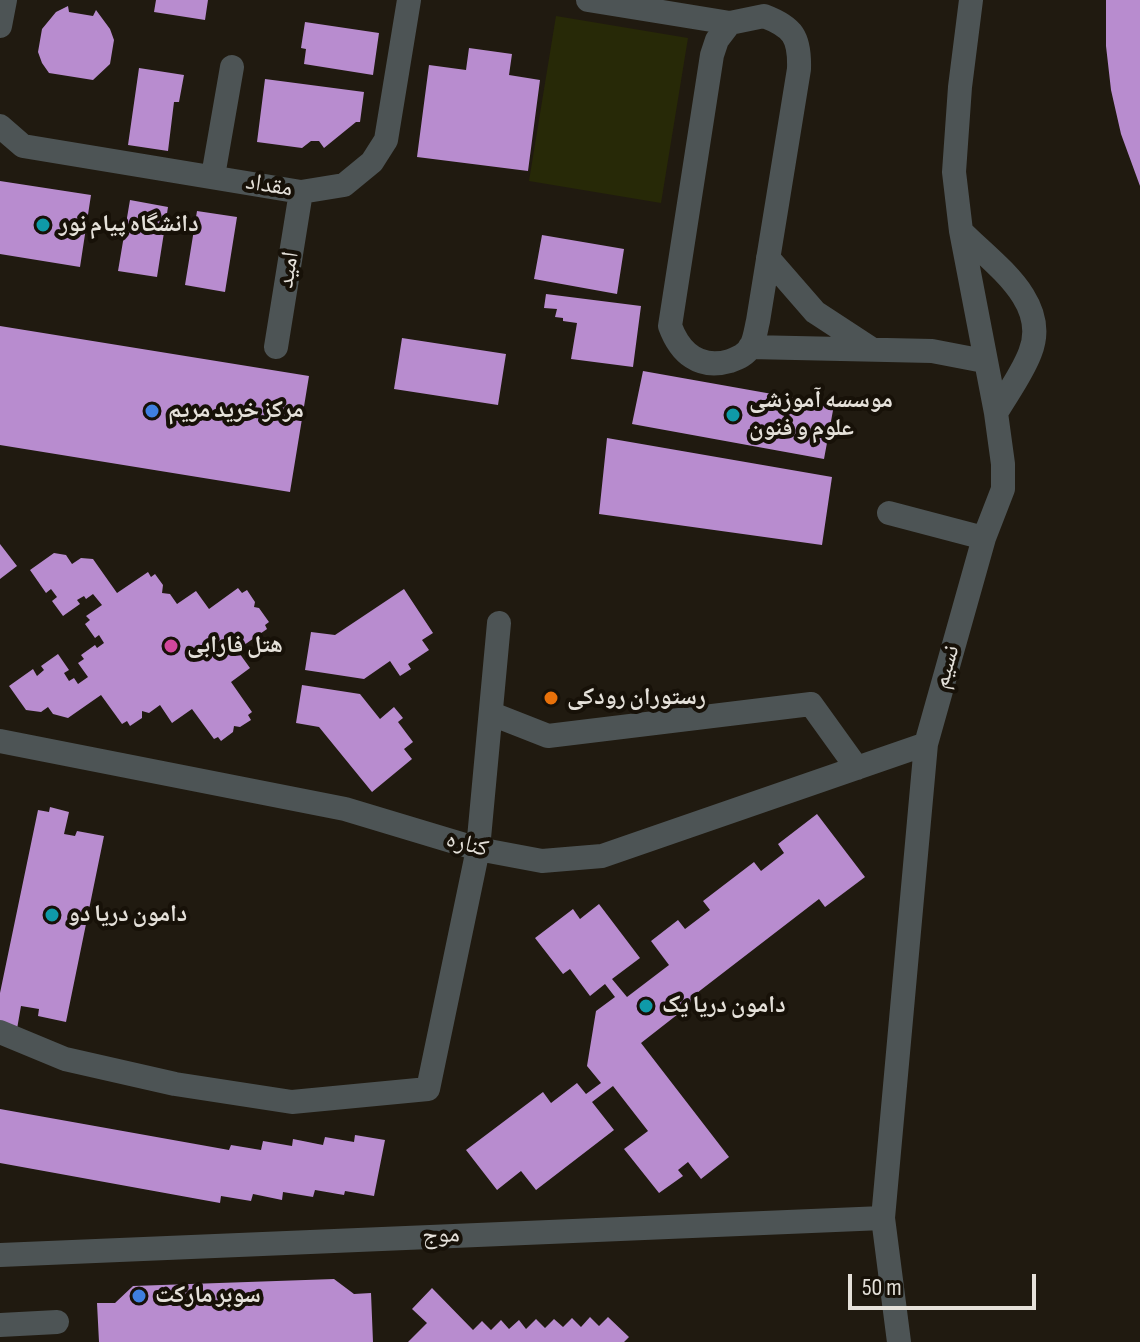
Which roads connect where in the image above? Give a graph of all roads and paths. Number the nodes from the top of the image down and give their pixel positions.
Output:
1 (5, 0) edge
2 (409, 0) edge
3 (588, 0) edge
4 (971, 0) edge
5 (763, 8) edge
6 (730, 23) junction
7 (0, 26) edge
8 (232, 67) dead end
9 (0, 126) edge
10 (213, 176) junction
11 (301, 192) junction
12 (961, 231) junction
13 (768, 258) junction
14 (276, 347) dead end
15 (750, 347) junction
16 (870, 348) junction
17 (984, 361) junction
18 (996, 413) junction
19 (889, 513) dead end
20 (984, 538) junction
21 (499, 623) dead end
22 (492, 714) junction
23 (0, 741) edge
24 (926, 744) junction
25 (857, 768) junction
26 (478, 849) junction
27 (0, 1032) edge
28 (883, 1218) junction
29 (0, 1255) edge
30 (57, 1322) dead end
31 (0, 1325) edge
32 (899, 1342) edge

1 - 7 street
2 - 11 street, مقداد
3 - 6 street
4 - 12 street, نسیم
5 - 6 street
5 - 13 street
6 - 15 street
8 - 10 street
9 - 10 street, مقداد
10 - 11 street, مقداد
11 - 14 street, امید
12 - 17 street, نسیم
12 - 18 street
13 - 15 street
13 - 16 street
15 - 16 street
16 - 17 street
17 - 18 street, نسیم
18 - 20 street, نسیم
19 - 20 street
20 - 24 street, نسیم
21 - 22 street
22 - 25 street
22 - 26 street
23 - 26 street, کناره
24 - 25 street, کناره
24 - 28 street, نسیم
25 - 26 street, کناره
26 - 27 street
28 - 29 street, موج
28 - 32 street, نسیم
30 - 31 street

